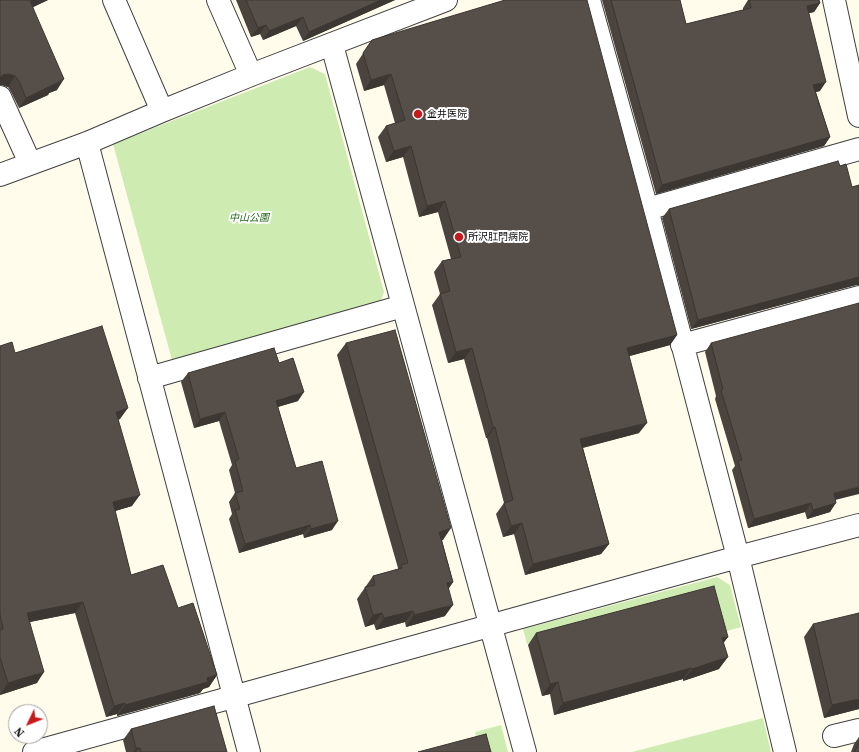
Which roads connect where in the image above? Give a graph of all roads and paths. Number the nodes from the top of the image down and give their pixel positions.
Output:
1 (114, 0) edge
2 (218, 0) edge
3 (446, 0) edge
4 (589, 0) edge
5 (834, 0) edge
6 (332, 45) junction
7 (251, 75) junction
8 (0, 97) edge
9 (162, 111) junction
10 (859, 116) edge
11 (87, 144) junction
12 (859, 149) edge
13 (30, 163) junction
14 (0, 175) edge
15 (647, 209) junction
16 (859, 298) edge
17 (404, 306) junction
18 (682, 345) junction
19 (149, 378) junction
20 (859, 525) edge
21 (738, 557) junction
22 (491, 625) junction
23 (234, 696) junction
24 (859, 730) edge
25 (834, 736) dead end
26 (34, 752) edge
27 (249, 752) edge
28 (526, 752) edge
29 (786, 752) edge

1 - 9 street
2 - 7 street
3 - 6 street
4 - 15 street
5 - 10 street
6 - 7 street
6 - 17 street
7 - 9 street
8 - 13 street
9 - 11 street
11 - 13 street
11 - 19 street
12 - 15 street
13 - 14 street
15 - 18 street
16 - 18 street
17 - 19 street
17 - 22 street
18 - 21 street
19 - 23 street
20 - 21 street
21 - 22 street
21 - 29 street
22 - 23 street
22 - 28 street
23 - 26 street
23 - 27 street
24 - 25 street

